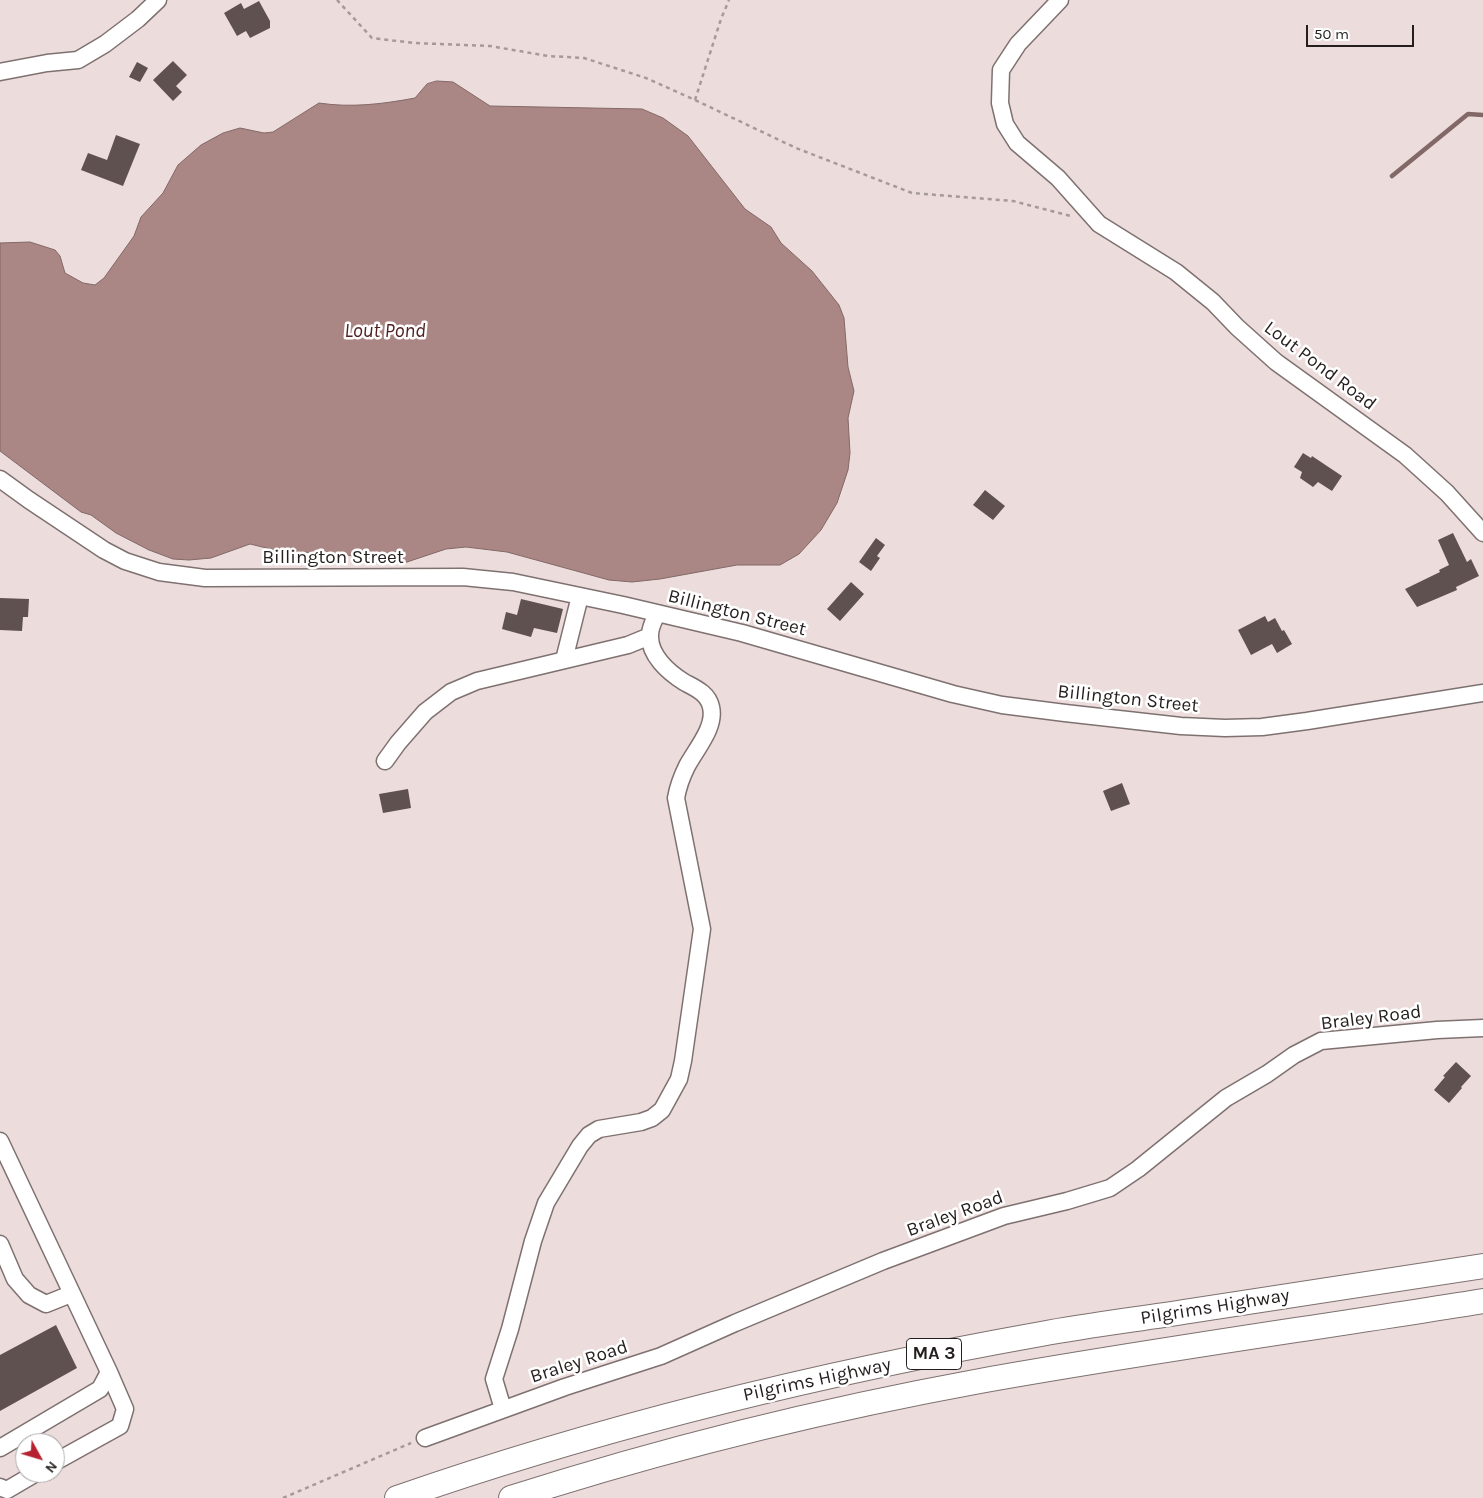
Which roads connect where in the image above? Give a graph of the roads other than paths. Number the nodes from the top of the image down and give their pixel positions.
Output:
1 (158, 0) edge
2 (1060, 0) edge
3 (0, 72) edge
4 (0, 479) edge
5 (1483, 533) edge
6 (580, 596) junction
7 (658, 614) junction
8 (650, 636) junction
9 (564, 660) junction
10 (1483, 693) edge
11 (386, 761) dead end
12 (1483, 1028) edge
13 (0, 1141) edge
14 (0, 1244) edge
15 (1483, 1266) edge
16 (71, 1294) junction
17 (1483, 1301) edge
18 (108, 1372) junction
19 (503, 1409) junction
20 (424, 1438) road end
21 (0, 1448) edge
22 (65, 1456) edge
23 (19, 1483) edge
24 (0, 1487) edge
25 (397, 1498) edge
26 (511, 1498) edge

1 - 3 street
2 - 5 street, Lout Pond Road
4 - 6 street, Billington Street
6 - 7 street, Billington Street
6 - 9 street
7 - 8 street
7 - 10 street, Billington Street
8 - 9 street
8 - 19 street
9 - 11 street
12 - 19 street, Braley Road
13 - 16 street
14 - 16 street
15 - 25 highway, Pilgrims Highway / MA 3
16 - 18 street
17 - 26 highway, Pilgrims Highway / MA 3
18 - 21 street
18 - 22 street
19 - 20 street, Braley Road
23 - 24 street

